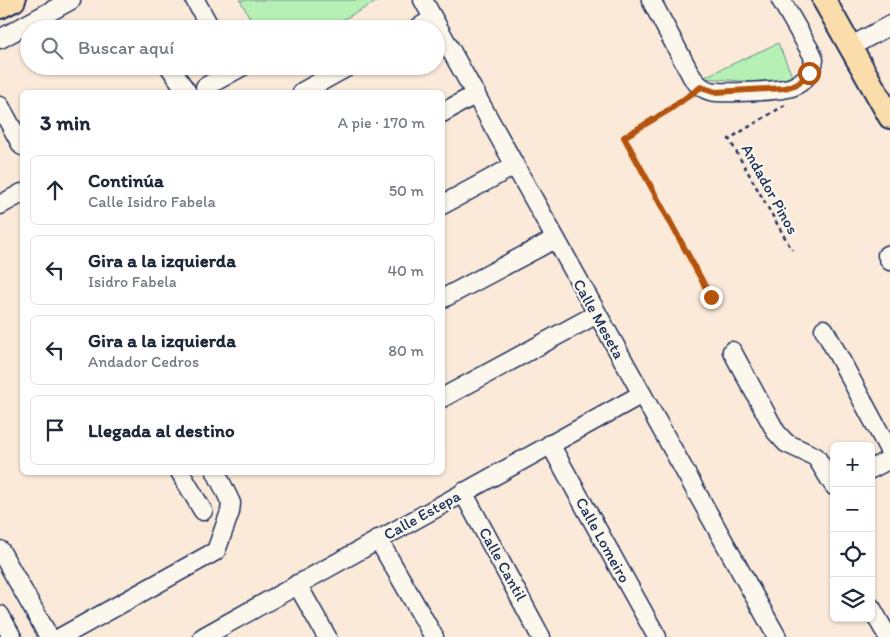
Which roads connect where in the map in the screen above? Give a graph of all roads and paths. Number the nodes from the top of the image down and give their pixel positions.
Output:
1 (14, 0) edge
2 (71, 0) edge
3 (195, 0) edge
4 (423, 0) edge
5 (651, 0) edge
6 (781, 0) edge
7 (824, 0) edge
8 (0, 8) edge
9 (433, 19) edge
10 (35, 20) edge
11 (206, 20) edge
12 (890, 25) edge
13 (20, 28) edge
14 (0, 39) edge
15 (445, 40) edge
16 (850, 47) junction
17 (175, 75) edge
18 (225, 75) edge
19 (333, 75) edge
20 (206, 87) dead end
21 (701, 87) junction
22 (792, 87) junction
23 (186, 90) edge
24 (306, 90) edge
25 (476, 94) junction
26 (0, 106) edge
27 (445, 110) edge
28 (890, 117) edge
29 (20, 142) edge
30 (514, 166) junction
31 (20, 194) edge
32 (445, 203) edge
33 (0, 205) edge
34 (555, 239) junction
35 (792, 250) dead end
36 (445, 297) edge
37 (711, 297) dead end
38 (596, 314) junction
39 (824, 329) dead end
40 (732, 350) dead end
41 (642, 394) junction
42 (445, 396) edge
43 (550, 444) junction
44 (890, 452) edge
45 (890, 459) edge
46 (875, 467) edge
47 (182, 475) edge
48 (218, 475) edge
49 (830, 490) edge
50 (463, 492) junction
51 (203, 511) dead end
52 (378, 539) junction
53 (0, 550) edge
54 (297, 584) junction
55 (875, 614) edge
56 (0, 616) edge
57 (210, 635) edge
58 (770, 635) edge
59 (12, 637) edge
60 (49, 637) edge
61 (61, 637) edge
62 (327, 637) edge
63 (434, 637) edge
64 (542, 637) edge
65 (657, 637) edge
66 (888, 637) edge

1 - 8 main road
2 - 10 street
3 - 11 street
4 - 9 street, Calle Meseta
5 - 21 street
6 - 22 street
7 - 16 main road
12 - 16 street
13 - 14 street
15 - 25 street, Calle Meseta
16 - 28 main road
17 - 23 street
18 - 20 street
19 - 24 street
21 - 22 street
21 - 37 path
22 - 35 path, Andador Pinos
25 - 27 street
25 - 30 street, Calle Meseta
26 - 29 street
30 - 32 street
30 - 34 street, Calle Meseta
31 - 33 street
34 - 36 street
34 - 38 street, Calle Meseta
38 - 41 street, Calle Meseta
38 - 42 street
39 - 44 street
40 - 49 street
41 - 43 street, Calle Estepa
41 - 58 street, Calle Meseta
43 - 50 street, Calle Estepa
43 - 65 street, Calle Lomeiro
45 - 46 street
47 - 51 street
48 - 61 street
50 - 52 street, Calle Estepa
50 - 64 street, Calle Cantil
52 - 54 street, Calle Estepa
52 - 63 street
53 - 60 street
54 - 57 street, Calle Estepa
54 - 62 street
55 - 66 street
56 - 59 street

